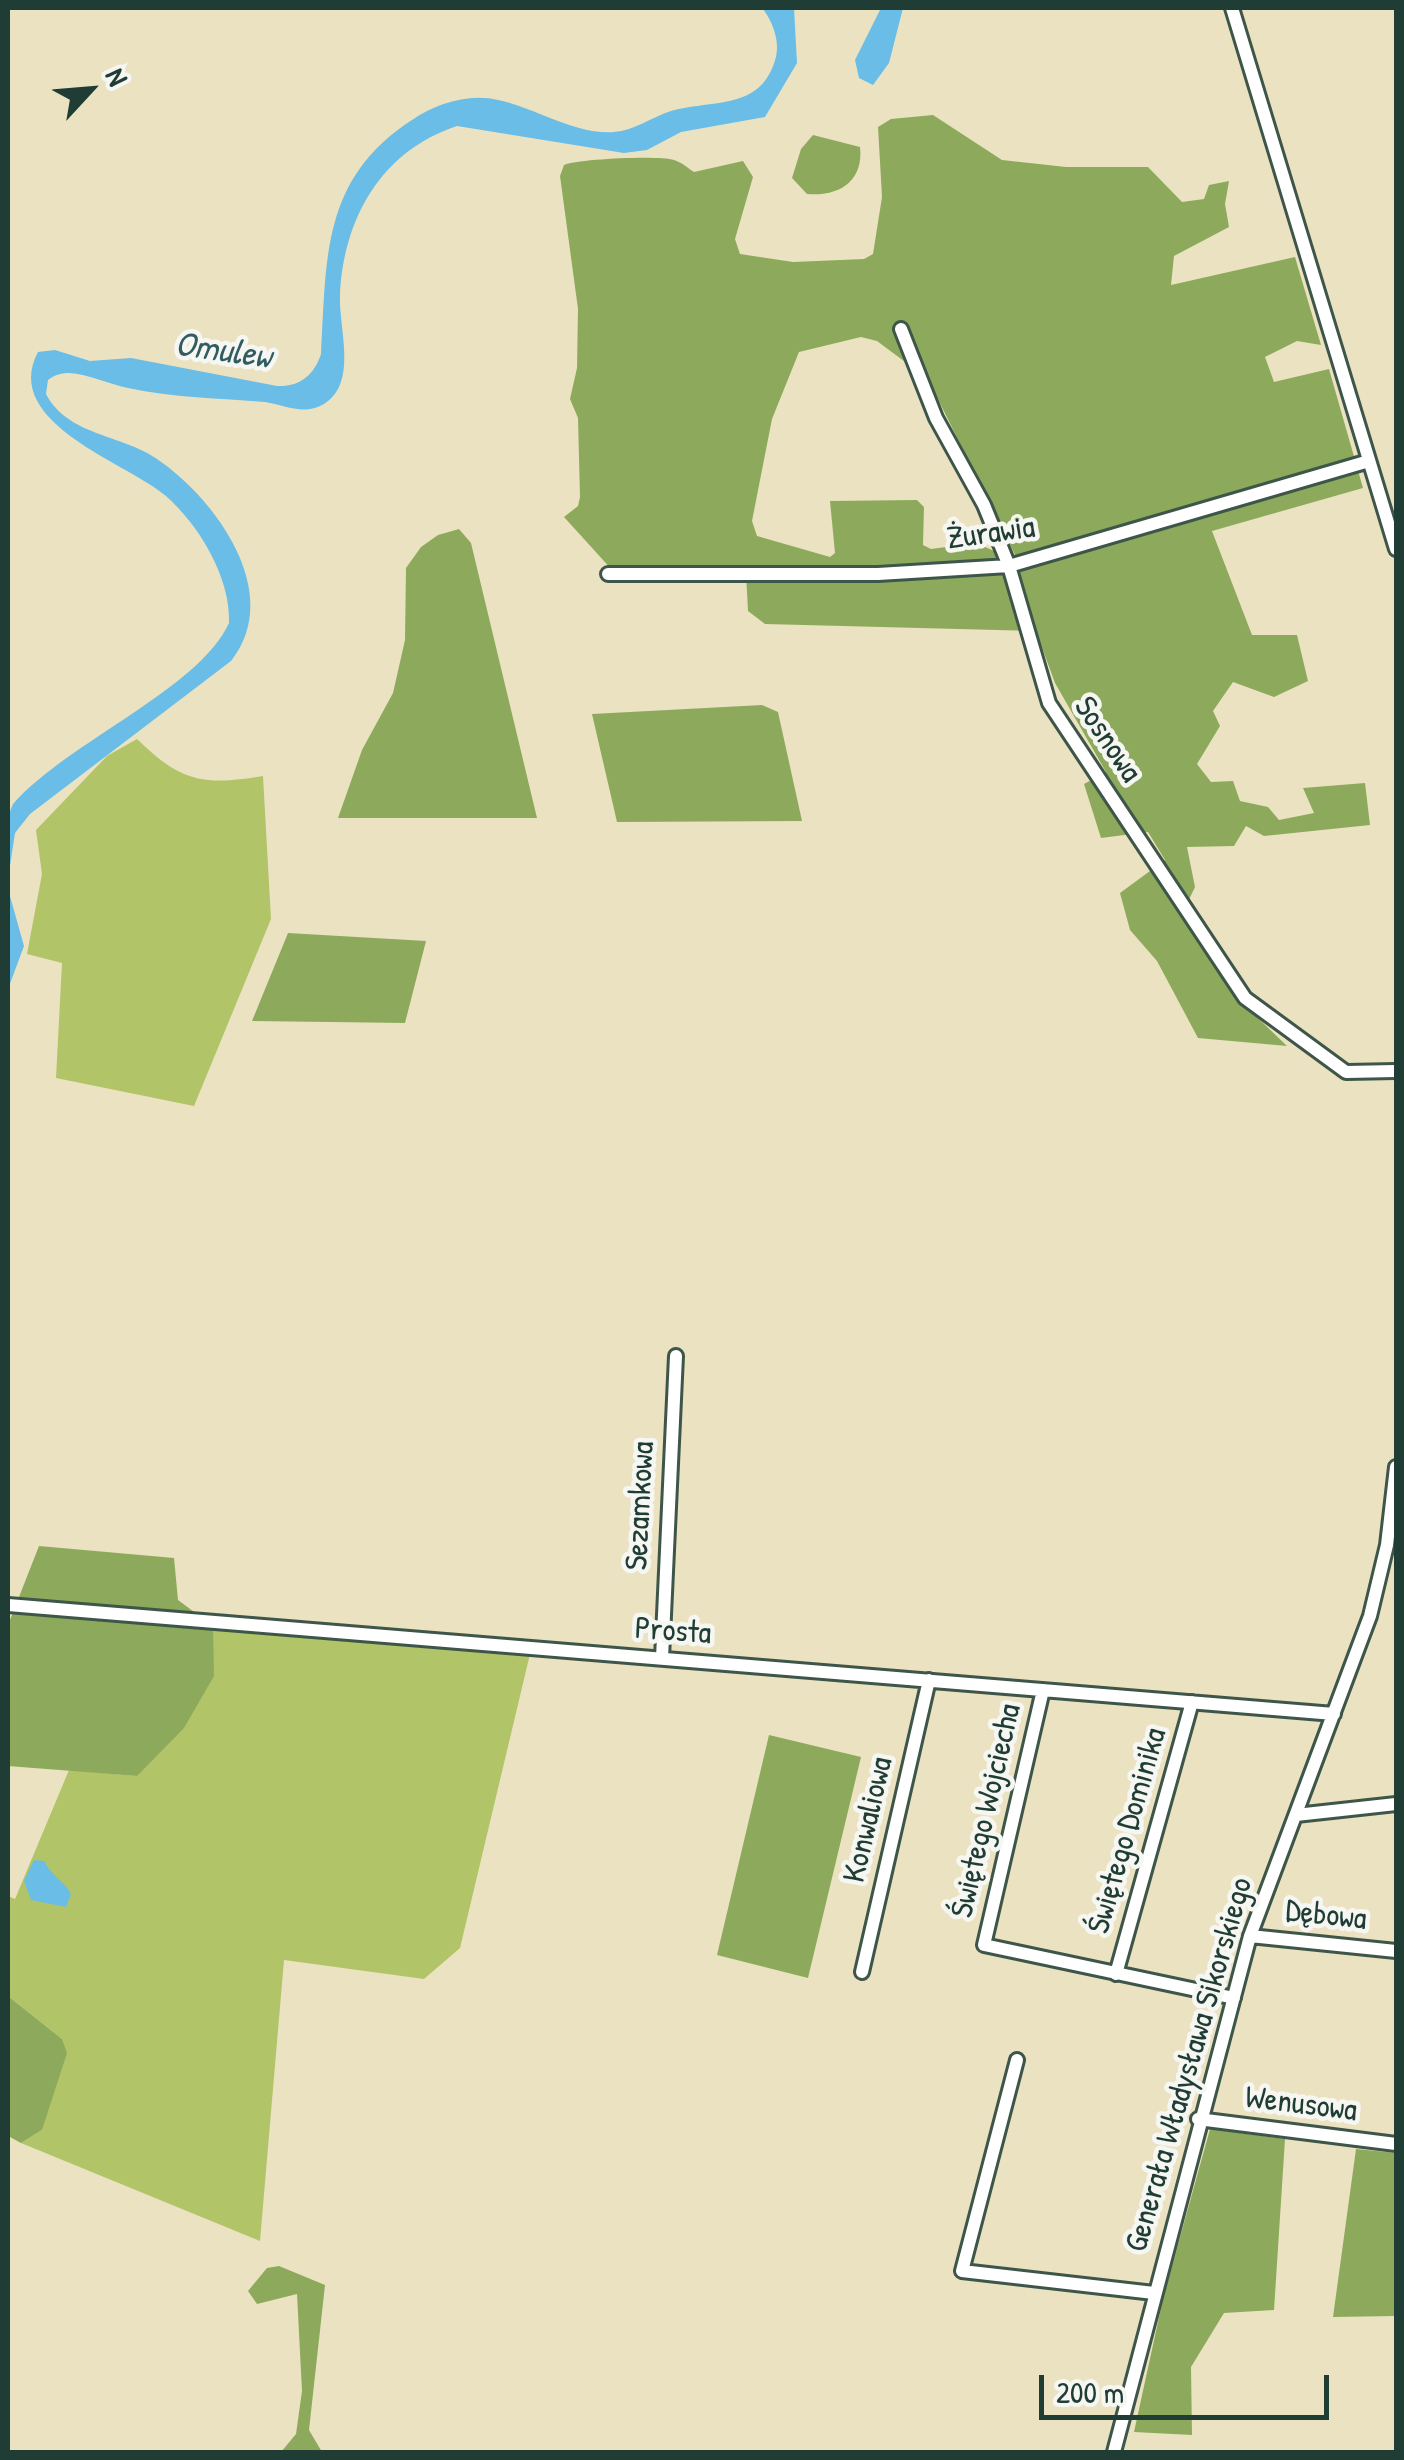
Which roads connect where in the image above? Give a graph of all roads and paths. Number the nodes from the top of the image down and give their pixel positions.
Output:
1 (1232, 8) edge
2 (901, 329) dead end
3 (1369, 462) junction
4 (1396, 549) edge
5 (1009, 566) junction
6 (608, 574) dead end
7 (1396, 1072) edge
8 (676, 1356) dead end
9 (1396, 1468) edge
10 (8, 1605) edge
11 (662, 1658) junction
12 (929, 1680) junction
13 (1043, 1690) junction
14 (1192, 1702) junction
15 (1334, 1714) junction
16 (1396, 1804) edge
17 (1296, 1815) junction
18 (1250, 1936) junction
19 (1396, 1951) edge
20 (862, 1972) dead end
21 (1116, 1974) junction
22 (1234, 1998) junction
23 (1017, 2060) dead end
24 (1198, 2119) junction
25 (1396, 2144) edge
26 (1154, 2292) junction
27 (1114, 2452) edge

1 - 3 street
2 - 5 street, Sosnowa
3 - 4 street
3 - 5 street, Żurawia
5 - 6 street, Żurawia
5 - 7 street, Sosnowa
8 - 11 street, Sezamkowa
9 - 15 street, Generała Władysława Sikorskiego
10 - 11 street, Prosta
11 - 12 street, Prosta
12 - 13 street, Prosta
12 - 20 street, Konwaliowa
13 - 14 street, Prosta
13 - 21 street, Świętego Wojciecha
14 - 15 street, Prosta
14 - 21 street, Świętego Dominika
15 - 17 street, Generała Władysława Sikorskiego
16 - 17 street
17 - 18 street, Generała Władysława Sikorskiego
18 - 19 street, Dębowa
18 - 22 street, Generała Władysława Sikorskiego
21 - 22 street
22 - 24 street, Generała Władysława Sikorskiego
23 - 26 street
24 - 25 street, Wenusowa
24 - 26 street, Generała Władysława Sikorskiego
26 - 27 street, Generała Władysława Sikorskiego

